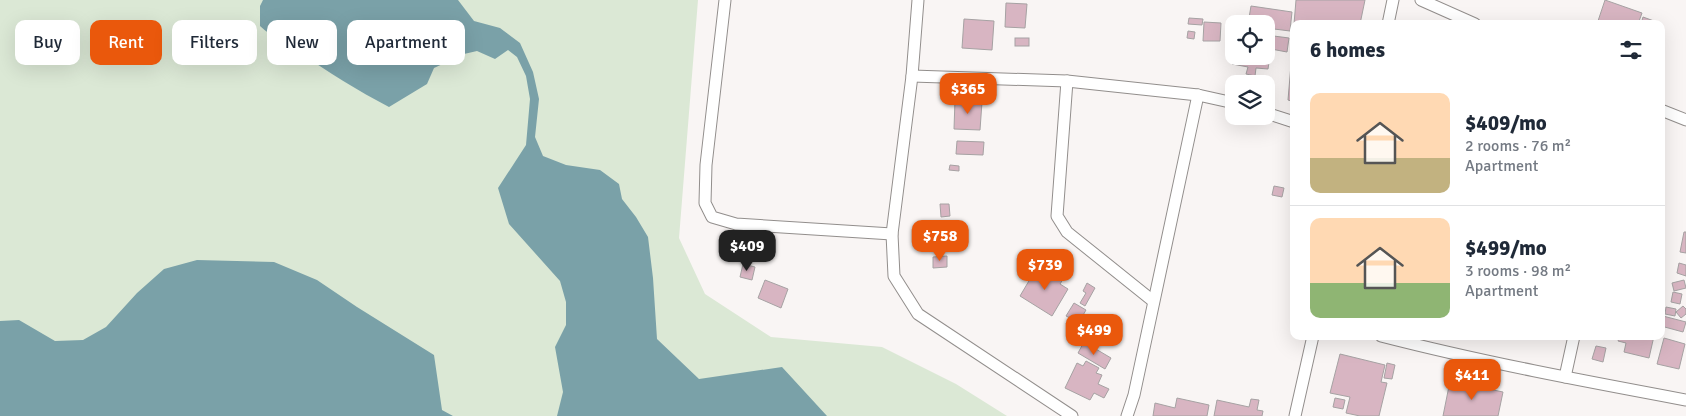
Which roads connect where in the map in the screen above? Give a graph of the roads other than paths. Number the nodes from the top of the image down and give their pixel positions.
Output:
1 (725, 0) edge
2 (918, 0) edge
3 (1393, 0) edge
4 (1421, 0) edge
5 (1389, 20) edge
6 (1466, 20) edge
7 (912, 76) junction
8 (1067, 81) junction
9 (1198, 95) junction
10 (1225, 101) edge
11 (1665, 112) edge
12 (1275, 116) edge
13 (1686, 120) edge
14 (1290, 121) edge
15 (892, 234) junction
16 (1153, 301) junction
17 (1312, 340) edge
18 (1573, 340) edge
19 (1422, 341) edge
20 (1565, 377) junction
21 (1686, 400) edge
22 (1072, 416) edge
23 (1127, 416) edge
24 (1295, 416) edge

1 - 15 street
2 - 7 street
3 - 5 street
4 - 6 street
7 - 8 street
7 - 15 street
8 - 9 street
8 - 16 street
9 - 10 street
9 - 16 street
11 - 13 street
12 - 14 street
15 - 22 street
16 - 23 street
17 - 24 street
18 - 20 street
19 - 20 street
20 - 21 street

